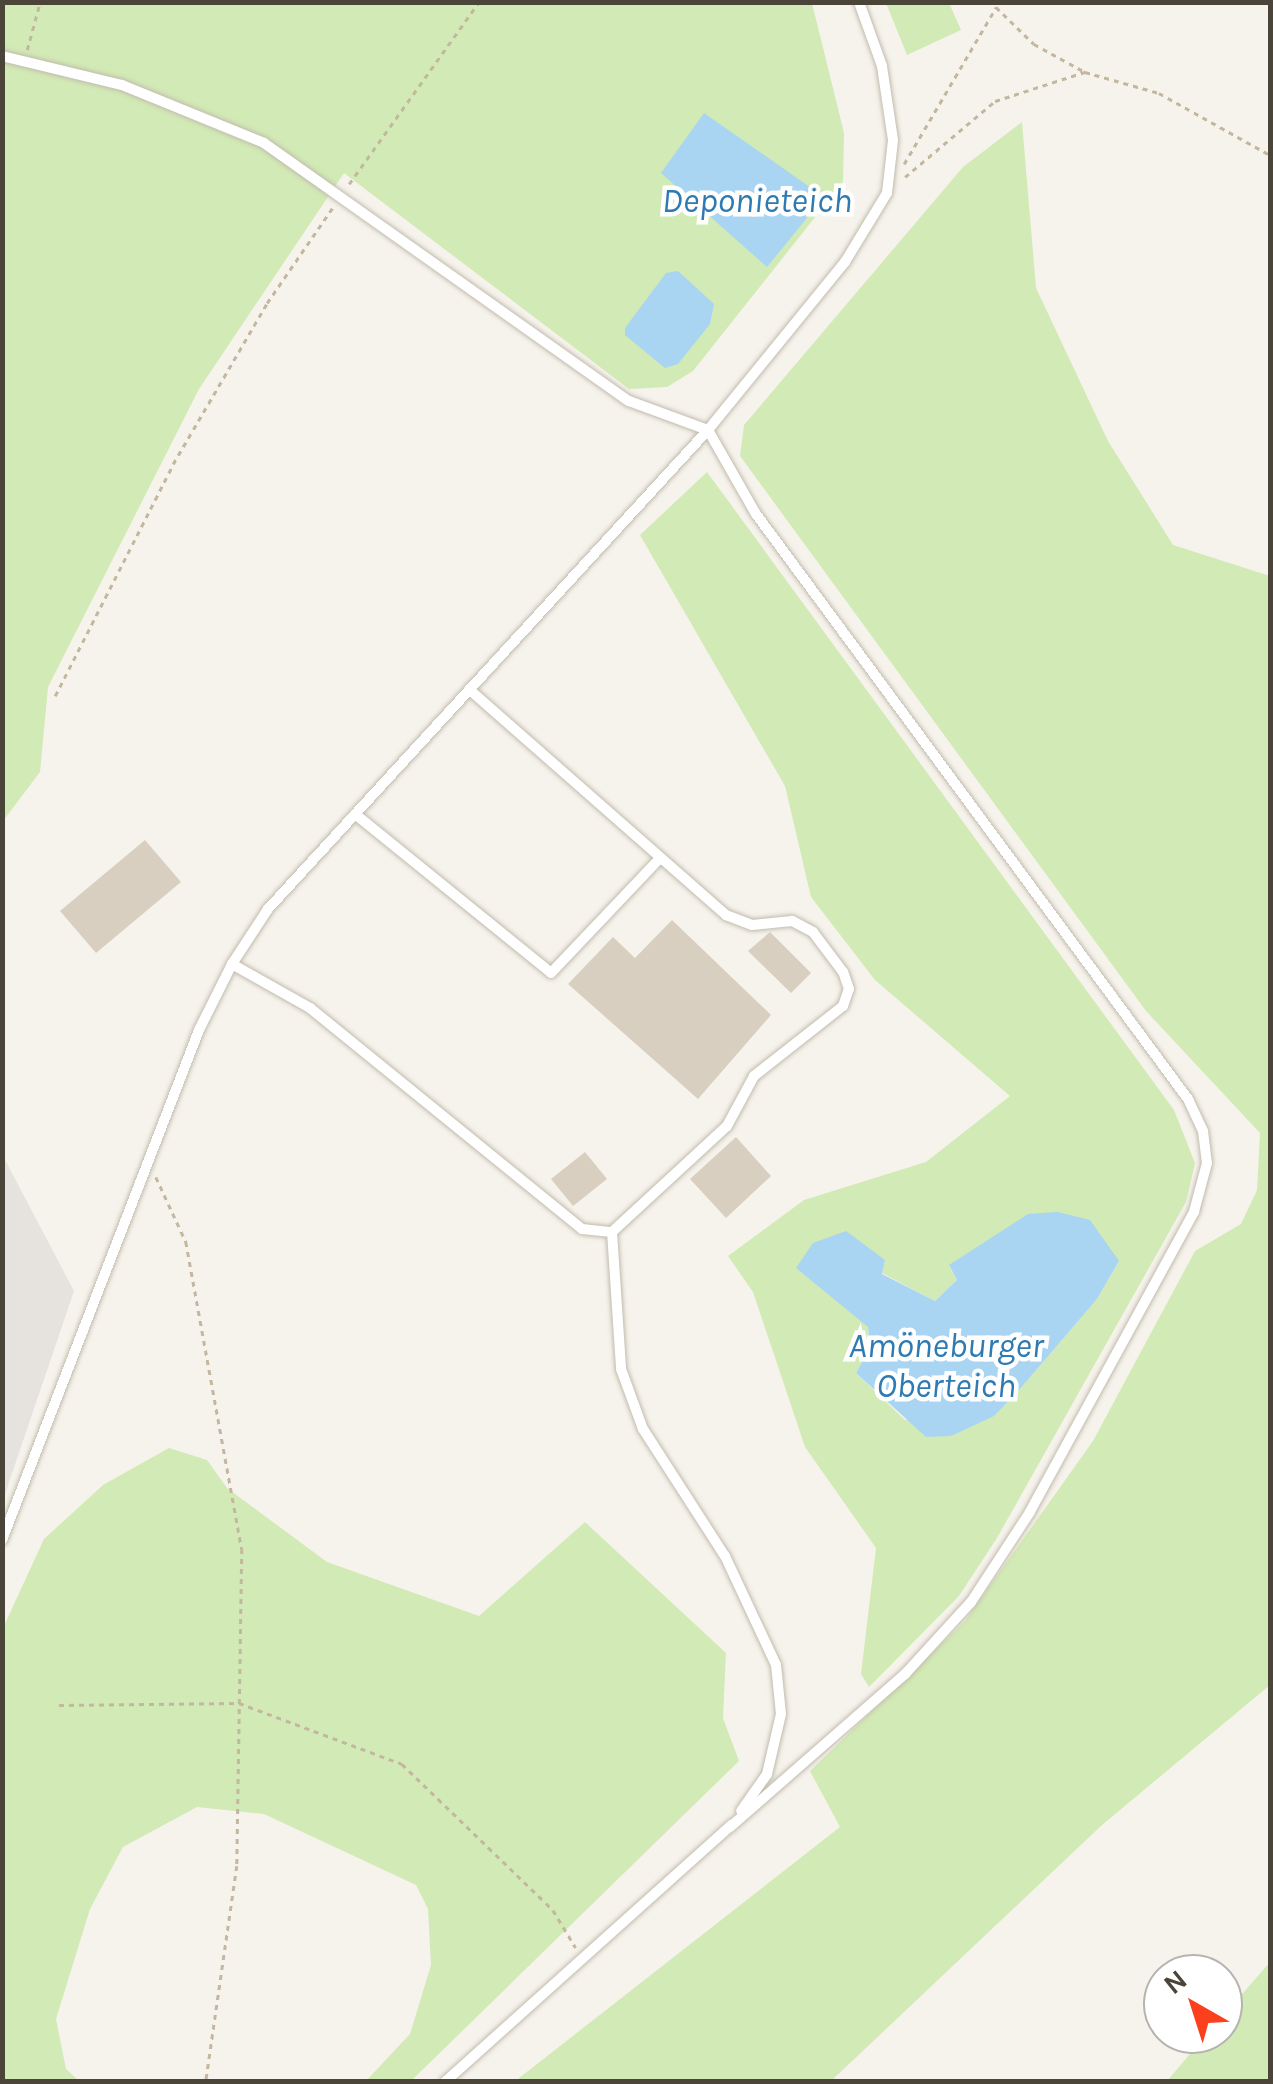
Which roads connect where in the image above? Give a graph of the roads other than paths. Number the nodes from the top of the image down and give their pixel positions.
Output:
1 (859, 2) edge
2 (2, 56) edge
3 (708, 430) junction
4 (469, 688) junction
5 (355, 814) junction
6 (659, 859) junction
7 (232, 964) junction
8 (612, 1232) junction
9 (2, 1540) edge
10 (730, 1828) junction
11 (445, 2082) edge

1 - 3 lane
2 - 3 lane
3 - 4 lane
3 - 10 lane
4 - 5 lane
4 - 6 lane
5 - 6 lane
5 - 7 lane
6 - 8 lane
7 - 8 lane
7 - 9 lane
8 - 10 lane
10 - 11 lane

